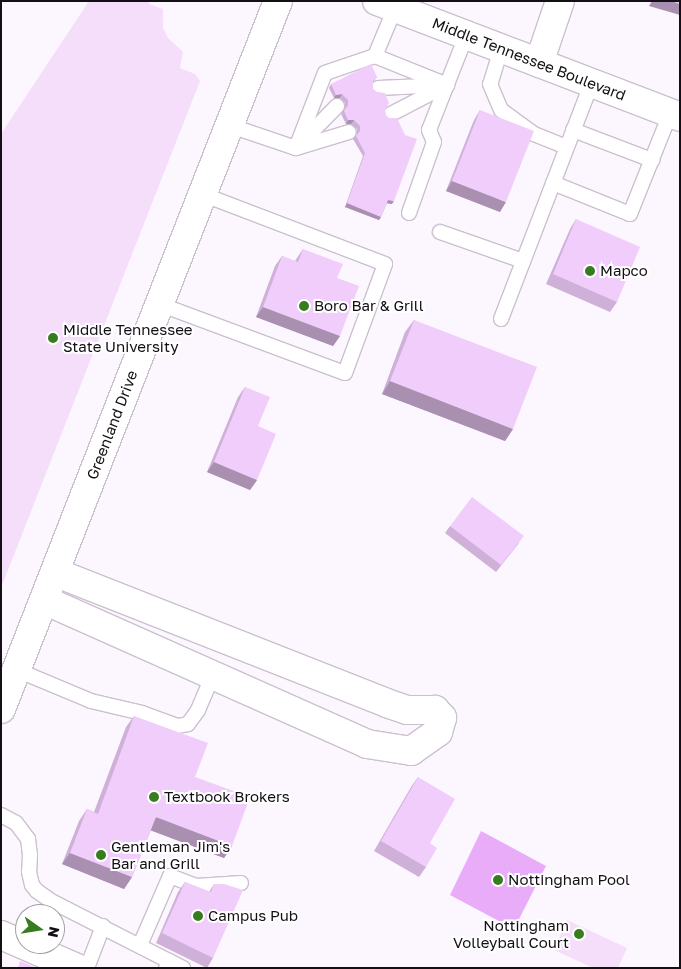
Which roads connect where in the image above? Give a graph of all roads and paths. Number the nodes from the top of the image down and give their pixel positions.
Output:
1 (278, 1) edge
2 (560, 1) edge
3 (386, 5) edge
4 (466, 36) junction
5 (501, 49) junction
6 (376, 56) junction
7 (539, 63) junction
8 (591, 84) junction
9 (447, 85) junction
10 (378, 88) dead end
11 (337, 106) dead end
12 (391, 114) dead end
13 (675, 116) edge
14 (228, 125) junction
15 (573, 130) junction
16 (350, 132) dead end
17 (567, 147) junction
18 (296, 148) junction
19 (652, 160) junction
20 (553, 183) junction
21 (202, 194) junction
22 (409, 213) dead end
23 (440, 232) dead end
24 (523, 262) junction
25 (159, 304) junction
26 (501, 319) dead end
27 (55, 572) junction
28 (44, 600) junction
29 (17, 670) junction
30 (213, 675) junction
31 (1, 709) edge
32 (1, 815) edge
33 (240, 883) dead end
34 (103, 926) junction
35 (1, 935) edge
36 (140, 945) junction
37 (167, 964) edge
38 (77, 968) edge
39 (87, 968) edge
40 (183, 968) edge

1 - 14 street, Greenland Drive
2 - 7 street
3 - 4 street, Middle Tennessee Boulevard
3 - 6 lane
4 - 5 street, Middle Tennessee Boulevard
4 - 9 lane
5 - 7 street, Middle Tennessee Boulevard
5 - 17 lane
6 - 9 lane
6 - 18 lane
7 - 8 street, Middle Tennessee Boulevard
8 - 13 street, Middle Tennessee Boulevard
8 - 15 lane
9 - 10 lane
9 - 12 lane
9 - 22 lane
11 - 18 lane
13 - 19 lane
14 - 18 lane
14 - 21 street, Greenland Drive
15 - 17 lane
15 - 19 lane
16 - 18 lane
17 - 20 lane
19 - 20 lane
20 - 24 lane
21 - 25 street, Greenland Drive
21 - 25 lane
23 - 24 lane
24 - 26 lane
25 - 27 street, Greenland Drive
27 - 28 street, Greenland Drive
27 - 30 street
28 - 29 street, Greenland Drive
28 - 30 street
29 - 30 lane
29 - 31 street, Greenland Drive
32 - 34 lane
33 - 36 lane
34 - 36 lane
34 - 39 lane
35 - 38 street
36 - 37 lane
37 - 40 lane

